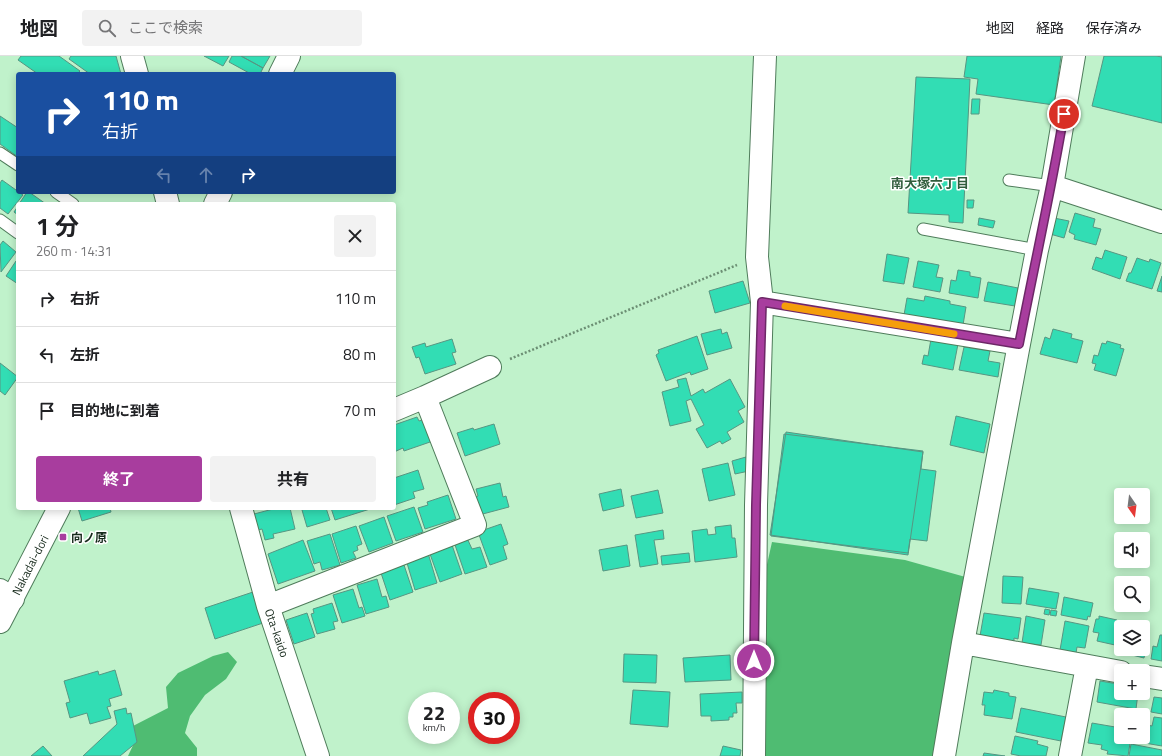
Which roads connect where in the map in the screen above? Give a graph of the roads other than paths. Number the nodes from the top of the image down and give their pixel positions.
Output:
1 (132, 56) edge
2 (289, 56) edge
3 (765, 56) edge
4 (1074, 56) edge
5 (136, 72) edge
6 (281, 72) edge
7 (0, 153) edge
8 (16, 164) edge
9 (1009, 180) dead end
10 (1052, 186) junction
11 (59, 194) edge
12 (70, 202) edge
13 (0, 220) edge
14 (1162, 222) edge
15 (923, 229) dead end
16 (16, 232) edge
17 (1037, 250) junction
18 (762, 302) junction
19 (1019, 344) junction
20 (490, 367) road end
21 (425, 397) junction
22 (396, 409) edge
23 (58, 510) edge
24 (242, 510) edge
25 (6, 594) edge
26 (268, 606) junction
27 (0, 622) edge
28 (963, 642) junction
29 (1087, 666) junction
30 (1114, 671) edge
31 (1150, 677) edge
32 (1162, 679) edge
33 (318, 756) edge
34 (754, 756) edge
35 (944, 756) edge
36 (1070, 756) edge

1 - 5 street
2 - 6 street
3 - 18 street
4 - 10 street
7 - 8 lane
9 - 10 lane
10 - 14 street
10 - 17 street
11 - 12 lane
13 - 16 lane
15 - 17 lane
17 - 19 street
18 - 19 street
18 - 34 street
19 - 28 street
20 - 21 street
21 - 22 street
21 - 26 street
23 - 25 street, Nakadai-dori
24 - 26 street, Ota-kaido
25 - 27 street, Nakadai-dori
26 - 33 street, Ota-kaido
28 - 29 street
28 - 35 street
29 - 30 street
29 - 36 street
31 - 32 street

